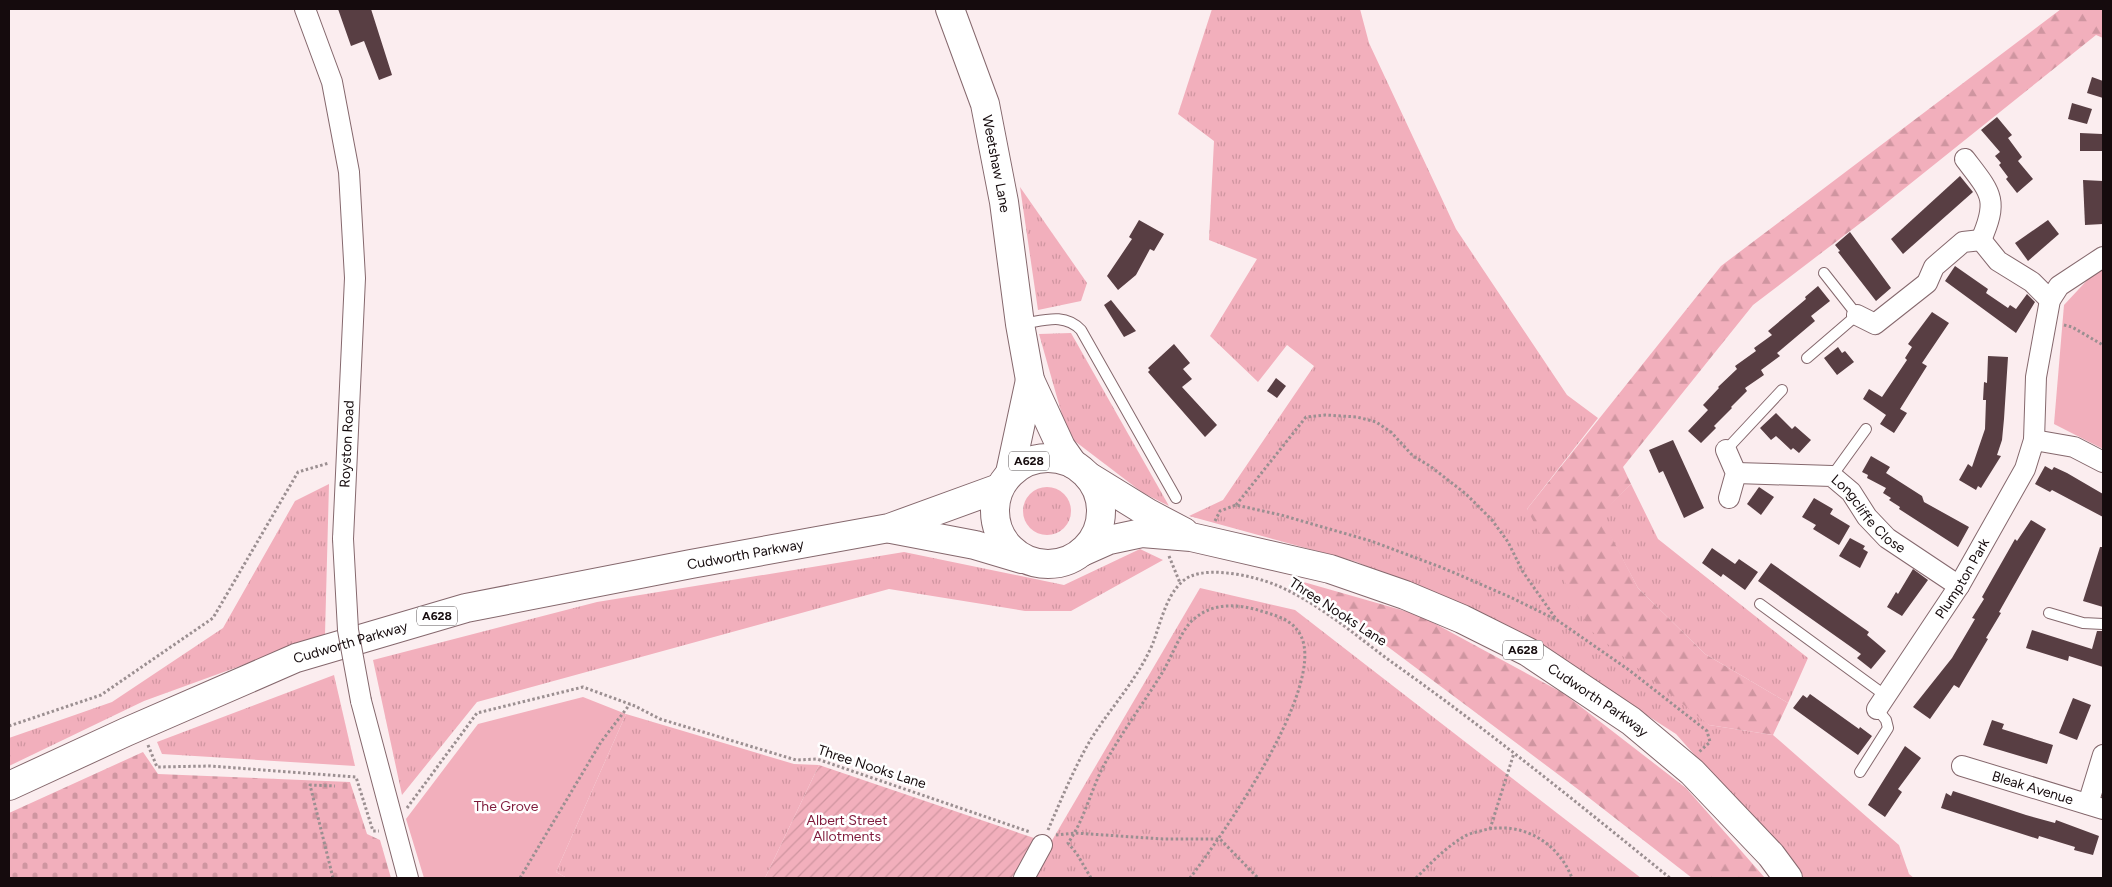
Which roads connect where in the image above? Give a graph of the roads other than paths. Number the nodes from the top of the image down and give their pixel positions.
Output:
1 (305, 9) edge
2 (950, 9) edge
3 (1965, 159) dead end
4 (1981, 240) junction
5 (2103, 257) edge
6 (1824, 273) dead end
7 (2050, 300) junction
8 (1857, 315) junction
9 (1020, 324) junction
10 (1807, 358) dead end
11 (1030, 380) junction
12 (1782, 390) dead end
13 (1866, 429) dead end
14 (2034, 440) junction
15 (1726, 450) joint
16 (2103, 462) edge
17 (1081, 470) junction
18 (1736, 473) junction
19 (1832, 476) junction
20 (1004, 481) junction
21 (1176, 498) dead end
22 (1729, 498) dead end
23 (889, 528) junction
24 (1180, 536) junction
25 (1082, 552) junction
26 (1032, 562) junction
27 (1959, 586) junction
28 (1760, 604) dead end
29 (2049, 612) dead end
30 (2103, 624) edge
31 (1881, 702) junction
32 (2103, 755) edge
33 (1962, 766) dead end
34 (1860, 772) dead end
35 (9, 786) edge
36 (2096, 806) edge
37 (1044, 841) road end
38 (408, 878) edge
39 (1024, 878) edge
40 (1788, 878) edge

1 - 38 street, Royston Road, bridge
2 - 9 main road, Weetshaw Lane
3 - 4 street
4 - 7 street
4 - 8 street
5 - 7 street
6 - 8 lane
7 - 14 street, Plumpton Park
8 - 10 lane
9 - 11 main road, Weetshaw Lane
9 - 21 lane
11 - 17 main road, Weetshaw Lane
11 - 20 main road, Weetshaw Lane
12 - 15 lane
13 - 19 lane
14 - 16 street
14 - 27 street, Plumpton Park
15 - 18 street
17 - 20 main road, Cudworth Parkway / A628
17 - 24 main road, Cudworth Parkway / A628
17 - 25 main road, Cudworth Parkway / A628
18 - 19 street, Longcliffe Close
18 - 22 street
19 - 27 street, Longcliffe Close
20 - 23 main road, Cudworth Parkway / A628
20 - 26 main road, A628
23 - 26 main road, Cudworth Parkway / A628
23 - 35 main road, Cudworth Parkway / A628
24 - 25 main road, Cudworth Parkway / A628
24 - 40 main road, Cudworth Parkway / A628
25 - 26 main road, Cudworth Parkway / A628
27 - 31 street, Plumpton Park
28 - 31 lane
29 - 30 lane
31 - 34 lane
32 - 36 street
33 - 36 street, Bleak Avenue
37 - 39 street

